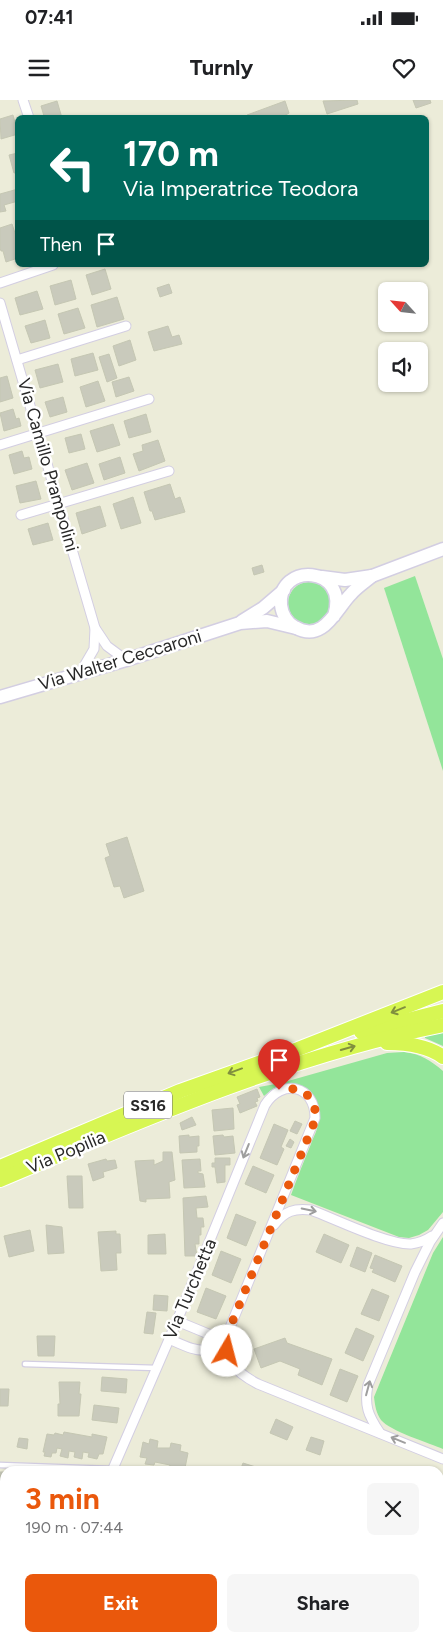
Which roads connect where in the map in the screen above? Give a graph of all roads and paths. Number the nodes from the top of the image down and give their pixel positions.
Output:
1 (23, 100) edge
2 (28, 115) edge
3 (47, 267) edge
4 (0, 283) edge
5 (0, 303) edge
6 (126, 326) dead end
7 (17, 360) junction
8 (148, 399) dead end
9 (38, 433) junction
10 (0, 445) edge
11 (169, 471) dead end
12 (59, 504) junction
13 (21, 515) dead end
14 (443, 549) edge
15 (372, 576) junction
16 (322, 577) junction
17 (284, 590) junction
18 (334, 616) junction
19 (240, 623) junction
20 (95, 628) junction
21 (296, 628) junction
22 (126, 660) junction
23 (80, 672) junction
24 (0, 697) edge
25 (443, 992) edge
26 (443, 1011) edge
27 (443, 1025) edge
28 (368, 1043) junction
29 (300, 1056) junction
30 (443, 1057) edge
31 (0, 1167) edge
32 (0, 1180) edge
33 (443, 1223) edge
34 (270, 1232) junction
35 (435, 1235) junction
36 (177, 1321) junction
37 (169, 1339) junction
38 (226, 1341) junction
39 (25, 1364) dead end
40 (156, 1368) junction
41 (380, 1433) junction
42 (443, 1459) edge
43 (0, 1465) edge
44 (22, 1466) edge
45 (114, 1466) edge

1 - 2 street
3 - 4 street
5 - 7 street, Via Camillo Prampolini
6 - 7 street
7 - 9 street, Via Camillo Prampolini
8 - 9 street
9 - 10 street
9 - 12 street, Via Camillo Prampolini
11 - 12 street
12 - 13 street
12 - 20 street, Via Camillo Prampolini
14 - 15 street
15 - 16 street, Via Walter Ceccaroni
15 - 18 street, Via Walter Ceccaroni
16 - 17 street, Via Walter Ceccaroni
16 - 18 street
17 - 19 street, Via Walter Ceccaroni
17 - 21 street
18 - 21 street, Via Walter Ceccaroni
19 - 21 street, Via Walter Ceccaroni
19 - 22 street, Via Walter Ceccaroni
20 - 22 street, Via Camillo Prampolini
20 - 23 street, Via Camillo Prampolini
22 - 23 street, Via Walter Ceccaroni
23 - 24 street, Via Walter Ceccaroni
25 -> 29 main road
26 - 29 main road, SS16
27 - 28 main road, SS16
29 -> 28 main road, SS16
28 - 30 main road
29 -> 31 main road, Via Popilia / SS16
29 - 32 main road, Via Popilia / SS16
33 - 35 street
34 -> 35 street
34 -> 36 street, Via Turchetta
34 - 38 street
41 -> 35 street
36 - 37 street, Via Turchetta
36 - 38 street
37 - 38 street
37 - 40 street, Via Turchetta
38 - 41 street
39 - 40 lane
40 - 45 street, Via Turchetta
42 -> 41 street
43 - 44 lane

